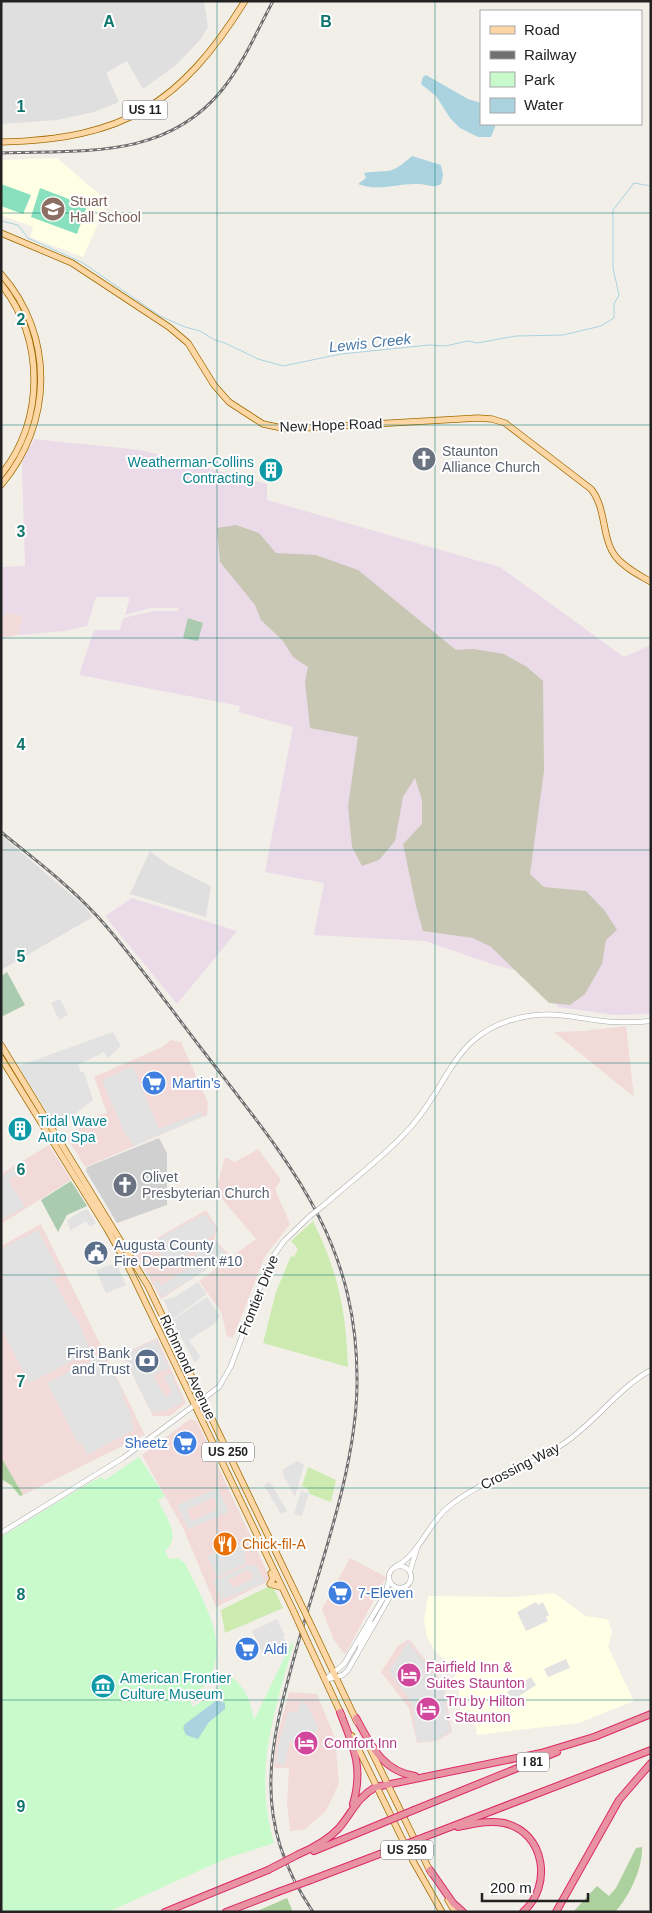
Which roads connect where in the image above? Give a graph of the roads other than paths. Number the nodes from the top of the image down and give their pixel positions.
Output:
1 (244, 1) edge
2 (1, 142) edge
3 (1, 233) edge
4 (1, 274) edge
5 (1, 284) edge
6 (1, 475) edge
7 (1, 485) edge
8 (651, 582) edge
9 (651, 1021) edge
10 (1, 1045) edge
11 (1, 1058) edge
12 (651, 1370) edge
13 (204, 1399) junction
14 (195, 1406) junction
15 (1, 1533) edge
16 (418, 1546) junction
17 (396, 1566) junction
18 (410, 1573) junction
19 (389, 1580) junction
20 (404, 1587) junction
21 (378, 1606) junction
22 (370, 1620) junction
23 (376, 1623) junction
24 (360, 1649) junction
25 (335, 1675) junction
26 (326, 1680) junction
27 (340, 1712) junction
28 (651, 1714) edge
29 (356, 1718) junction
30 (597, 1736) junction
31 (651, 1750) edge
32 (651, 1763) edge
33 (427, 1775) junction
34 (386, 1784) junction
35 (376, 1787) junction
36 (352, 1808) junction
37 (437, 1832) junction
38 (299, 1855) junction
39 (430, 1870) junction
40 (165, 1912) edge
41 (226, 1912) edge
42 (442, 1912) edge
43 (455, 1912) edge
44 (463, 1912) edge
45 (523, 1912) edge
46 (556, 1912) edge

1 - 2 main road, US 11
3 - 8 main road, New Hope Road
4 - 7 main road
5 - 6 main road
9 - 13 street, Frontier Drive, bridge
10 - 13 main road, Richmond Avenue / US 250
11 - 14 main road, Richmond Avenue / US 250
12 - 16 street, Crossing Way
13 - 14 street, Frontier Drive
13 - 25 main road, Richmond Avenue / US 250, bridge
14 - 15 street, Frontier Drive
14 - 26 main road, Richmond Avenue / US 250, bridge
16 - 17 street, Crossing Way
16 - 18 street, Crossing Way
17 - 18 street
17 - 19 street
18 - 20 street
19 - 20 street
19 - 21 street
20 - 23 street
21 - 22 street
21 - 23 street
22 - 24 street
22 - 25 street
23 - 24 street
24 - 25 street
25 - 26 street
25 - 29 main road, Richmond Avenue / US 250
26 - 27 main road, US 250
27 - 35 main road, US 250
27 - 36 highway
28 - 30 highway, I 81
29 - 33 highway
29 - 34 main road, Richmond Avenue / US 250
30 - 33 highway
30 - 38 highway, I 81, bridge
31 - 37 highway, I 81
32 - 46 highway
33 - 34 highway
34 - 35 highway
34 - 39 main road, US 250
35 - 36 highway
35 - 42 main road, US 250
36 - 38 highway
37 - 41 highway, I 81, bridge
37 - 45 highway
38 - 40 highway, I 81, bridge
39 - 43 main road, US 250
39 - 44 highway

